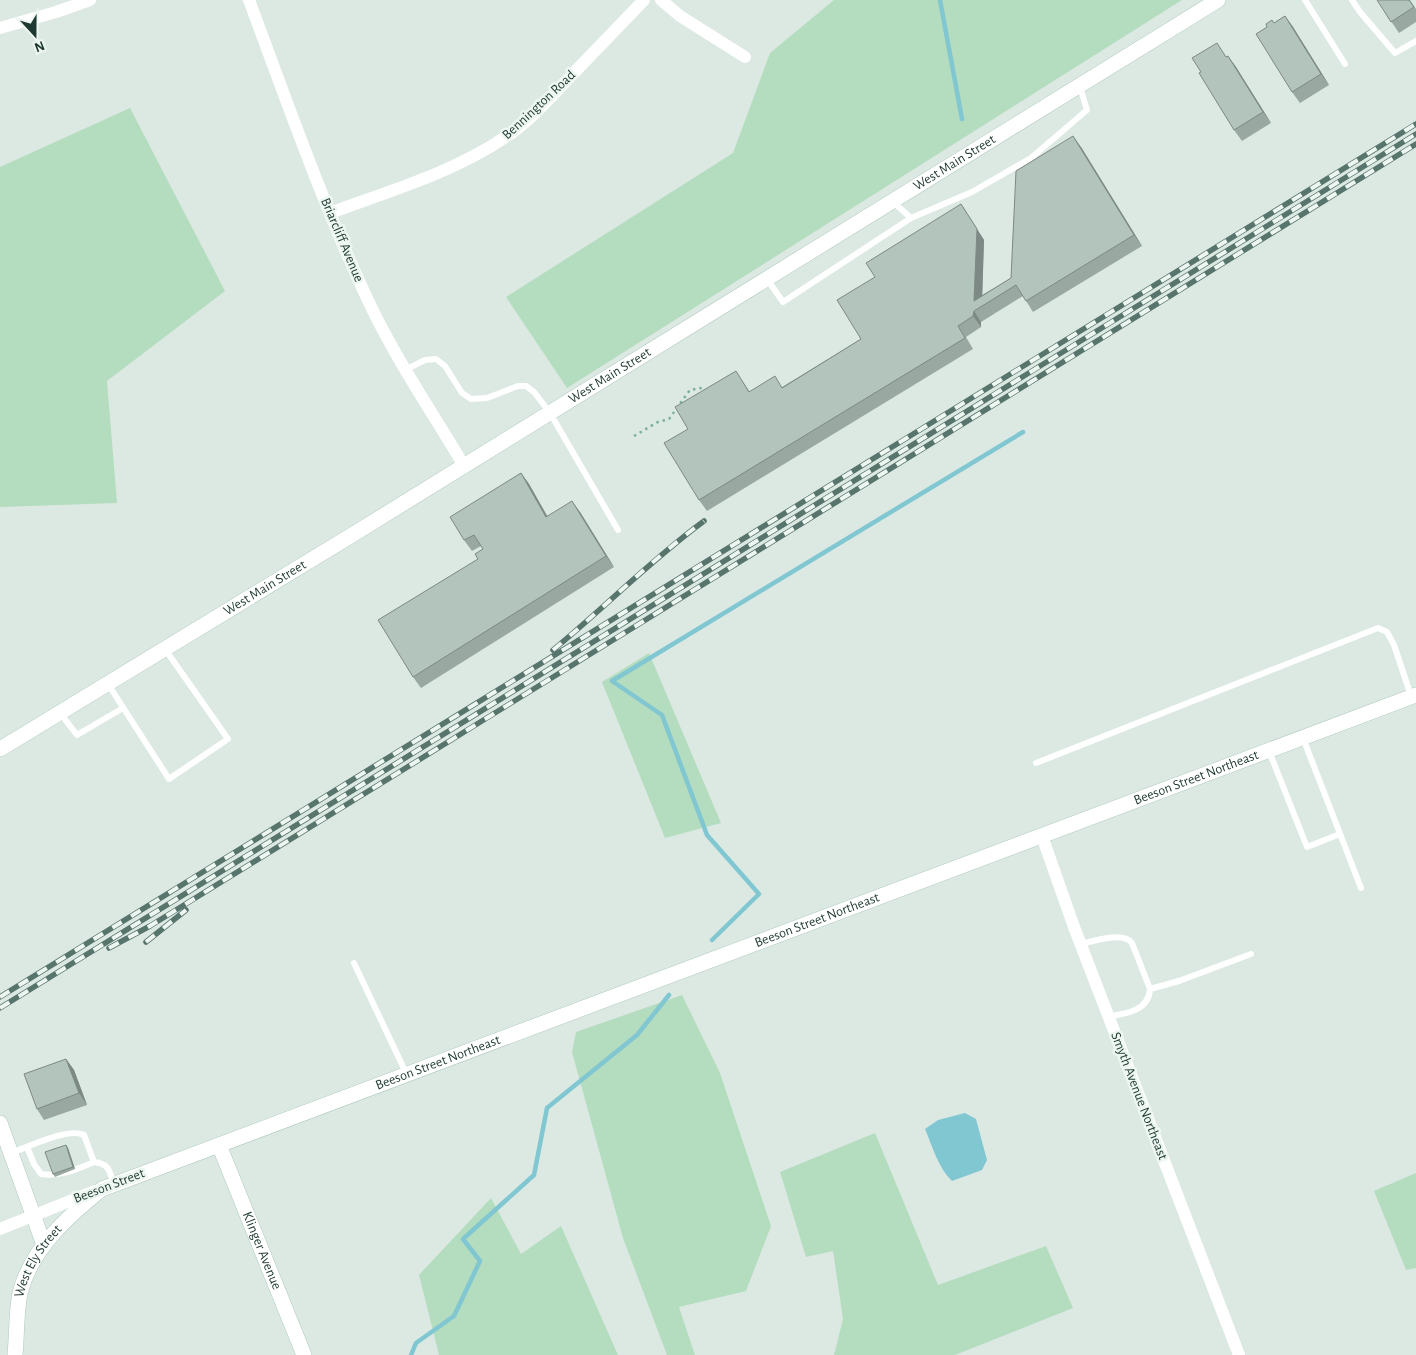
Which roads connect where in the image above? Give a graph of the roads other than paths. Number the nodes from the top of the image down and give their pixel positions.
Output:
1 (90, 0) edge
2 (249, 0) edge
3 (644, 0) edge
4 (661, 0) edge
5 (1218, 0) edge
6 (1305, 0) edge
7 (1352, 0) edge
8 (0, 28) edge
9 (1416, 40) edge
10 (745, 56) dead end
11 (1345, 64) dead end
12 (1080, 86) junction
13 (893, 202) junction
14 (330, 213) junction
15 (910, 218) junction
16 (767, 279) junction
17 (407, 369) junction
18 (550, 413) junction
19 (464, 466) junction
20 (618, 530) dead end
21 (165, 649) junction
22 (108, 684) junction
23 (1414, 696) edge
24 (123, 708) junction
25 (60, 713) junction
26 (1302, 738) junction
27 (0, 749) edge
28 (1268, 751) junction
29 (1036, 763) dead end
30 (1340, 834) junction
31 (1042, 836) junction
32 (1361, 888) dead end
33 (1081, 944) junction
34 (1251, 954) dead end
35 (354, 963) dead end
36 (1150, 989) junction
37 (1109, 1016) junction
38 (407, 1075) junction
39 (0, 1123) edge
40 (219, 1145) junction
41 (28, 1147) junction
42 (11, 1153) junction
43 (94, 1162) junction
44 (108, 1186) junction
45 (33, 1216) junction
46 (0, 1229) edge
47 (44, 1245) junction
48 (15, 1355) edge
49 (304, 1355) edge
50 (1239, 1355) edge

1 - 8 street
2 - 14 street, Briarcliff Avenue
3 - 14 street, Bennington Road
4 - 10 street
5 - 12 street, West Main Street
6 - 11 lane
7 - 9 lane
12 - 13 street, West Main Street
12 - 15 lane
13 - 15 lane
13 - 16 street, West Main Street
14 - 17 street, Briarcliff Avenue
15 - 16 lane
16 - 18 street, West Main Street
17 - 18 lane
17 - 19 street, Briarcliff Avenue
18 - 19 street, West Main Street
18 - 20 lane
19 - 21 street, West Main Street
21 - 22 street, West Main Street
21 - 24 lane
22 - 24 lane
22 - 25 street, West Main Street
23 - 26 street, Beeson Street Northeast
23 - 29 lane
24 - 25 lane
25 - 27 street, West Main Street
26 - 28 street, Beeson Street Northeast
26 - 30 lane
28 - 30 lane
28 - 31 street, Beeson Street Northeast
30 - 32 lane
31 - 33 street, Smyth Avenue Northeast
31 - 38 street, Beeson Street Northeast
33 - 36 lane
33 - 37 street, Smyth Avenue Northeast
34 - 36 lane
35 - 38 lane
36 - 37 lane
37 - 50 street, Smyth Avenue Northeast
38 - 40 street, Beeson Street Northeast
39 - 42 street
40 - 44 street, Beeson Street
40 - 49 street, Klinger Avenue
41 - 42 lane
41 - 43 lane
41 - 43 lane
42 - 45 street
43 - 44 lane
44 - 45 street, Beeson Street
44 - 47 street, West Ely Street
45 - 46 street, Beeson Street
45 - 47 street
47 - 48 street, West Ely Street

